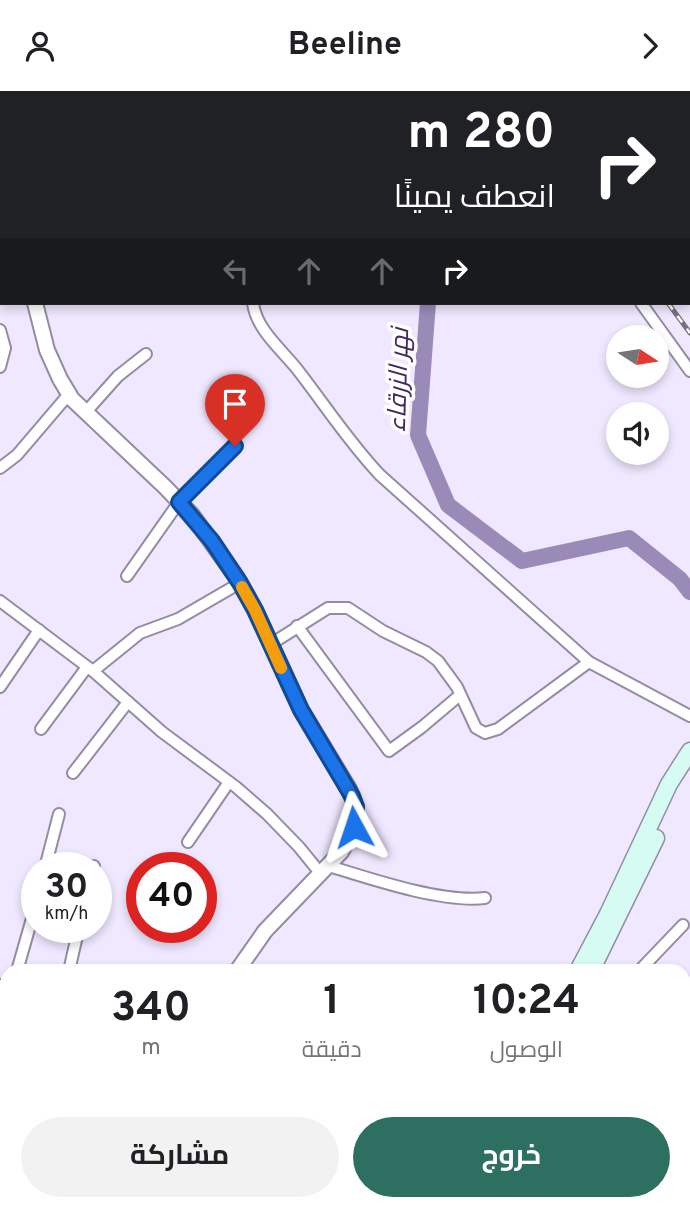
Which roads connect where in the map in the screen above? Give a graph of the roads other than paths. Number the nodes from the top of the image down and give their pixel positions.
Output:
1 (36, 305) edge
2 (253, 305) edge
3 (642, 305) edge
4 (0, 330) edge
5 (146, 354) dead end
6 (0, 367) edge
7 (690, 371) edge
8 (69, 394) junction
9 (85, 413) junction
10 (235, 446) dead end
11 (0, 468) edge
12 (179, 502) junction
13 (128, 576) dead end
14 (240, 583) junction
15 (0, 601) edge
16 (297, 626) junction
17 (39, 630) junction
18 (271, 644) junction
19 (589, 662) junction
20 (90, 669) junction
21 (0, 687) edge
22 (460, 695) junction
23 (128, 702) junction
24 (690, 716) edge
25 (41, 729) dead end
26 (690, 751) edge
27 (690, 769) edge
28 (73, 773) dead end
29 (229, 782) junction
30 (59, 814) dead end
31 (188, 842) dead end
32 (49, 852) edge
33 (325, 870) junction
34 (485, 898) dead end
35 (682, 925) dead end
36 (25, 943) edge
37 (75, 943) edge
38 (19, 964) edge
39 (71, 964) edge
40 (242, 964) edge
41 (582, 964) edge
42 (594, 964) edge
43 (646, 964) edge

1 - 8 street
2 - 19 street
3 - 7 street
4 - 6 street
5 - 9 street
8 - 9 street
8 - 11 street
9 - 12 street
10 - 12 street
12 - 13 street
12 - 14 street
14 - 18 street
14 - 20 street
15 - 17 street
16 - 18 street
16 - 22 street
16 - 22 street
17 - 20 street
17 - 21 street
18 - 33 street
19 - 22 street
19 - 24 street
20 - 23 street
20 - 25 street
23 - 28 street
23 - 29 street
26 - 41 main road
27 - 42 main road
29 - 31 street
29 - 33 street
30 - 32 street
33 - 34 street
33 - 40 street
35 - 43 street
36 - 38 street
37 - 39 street

